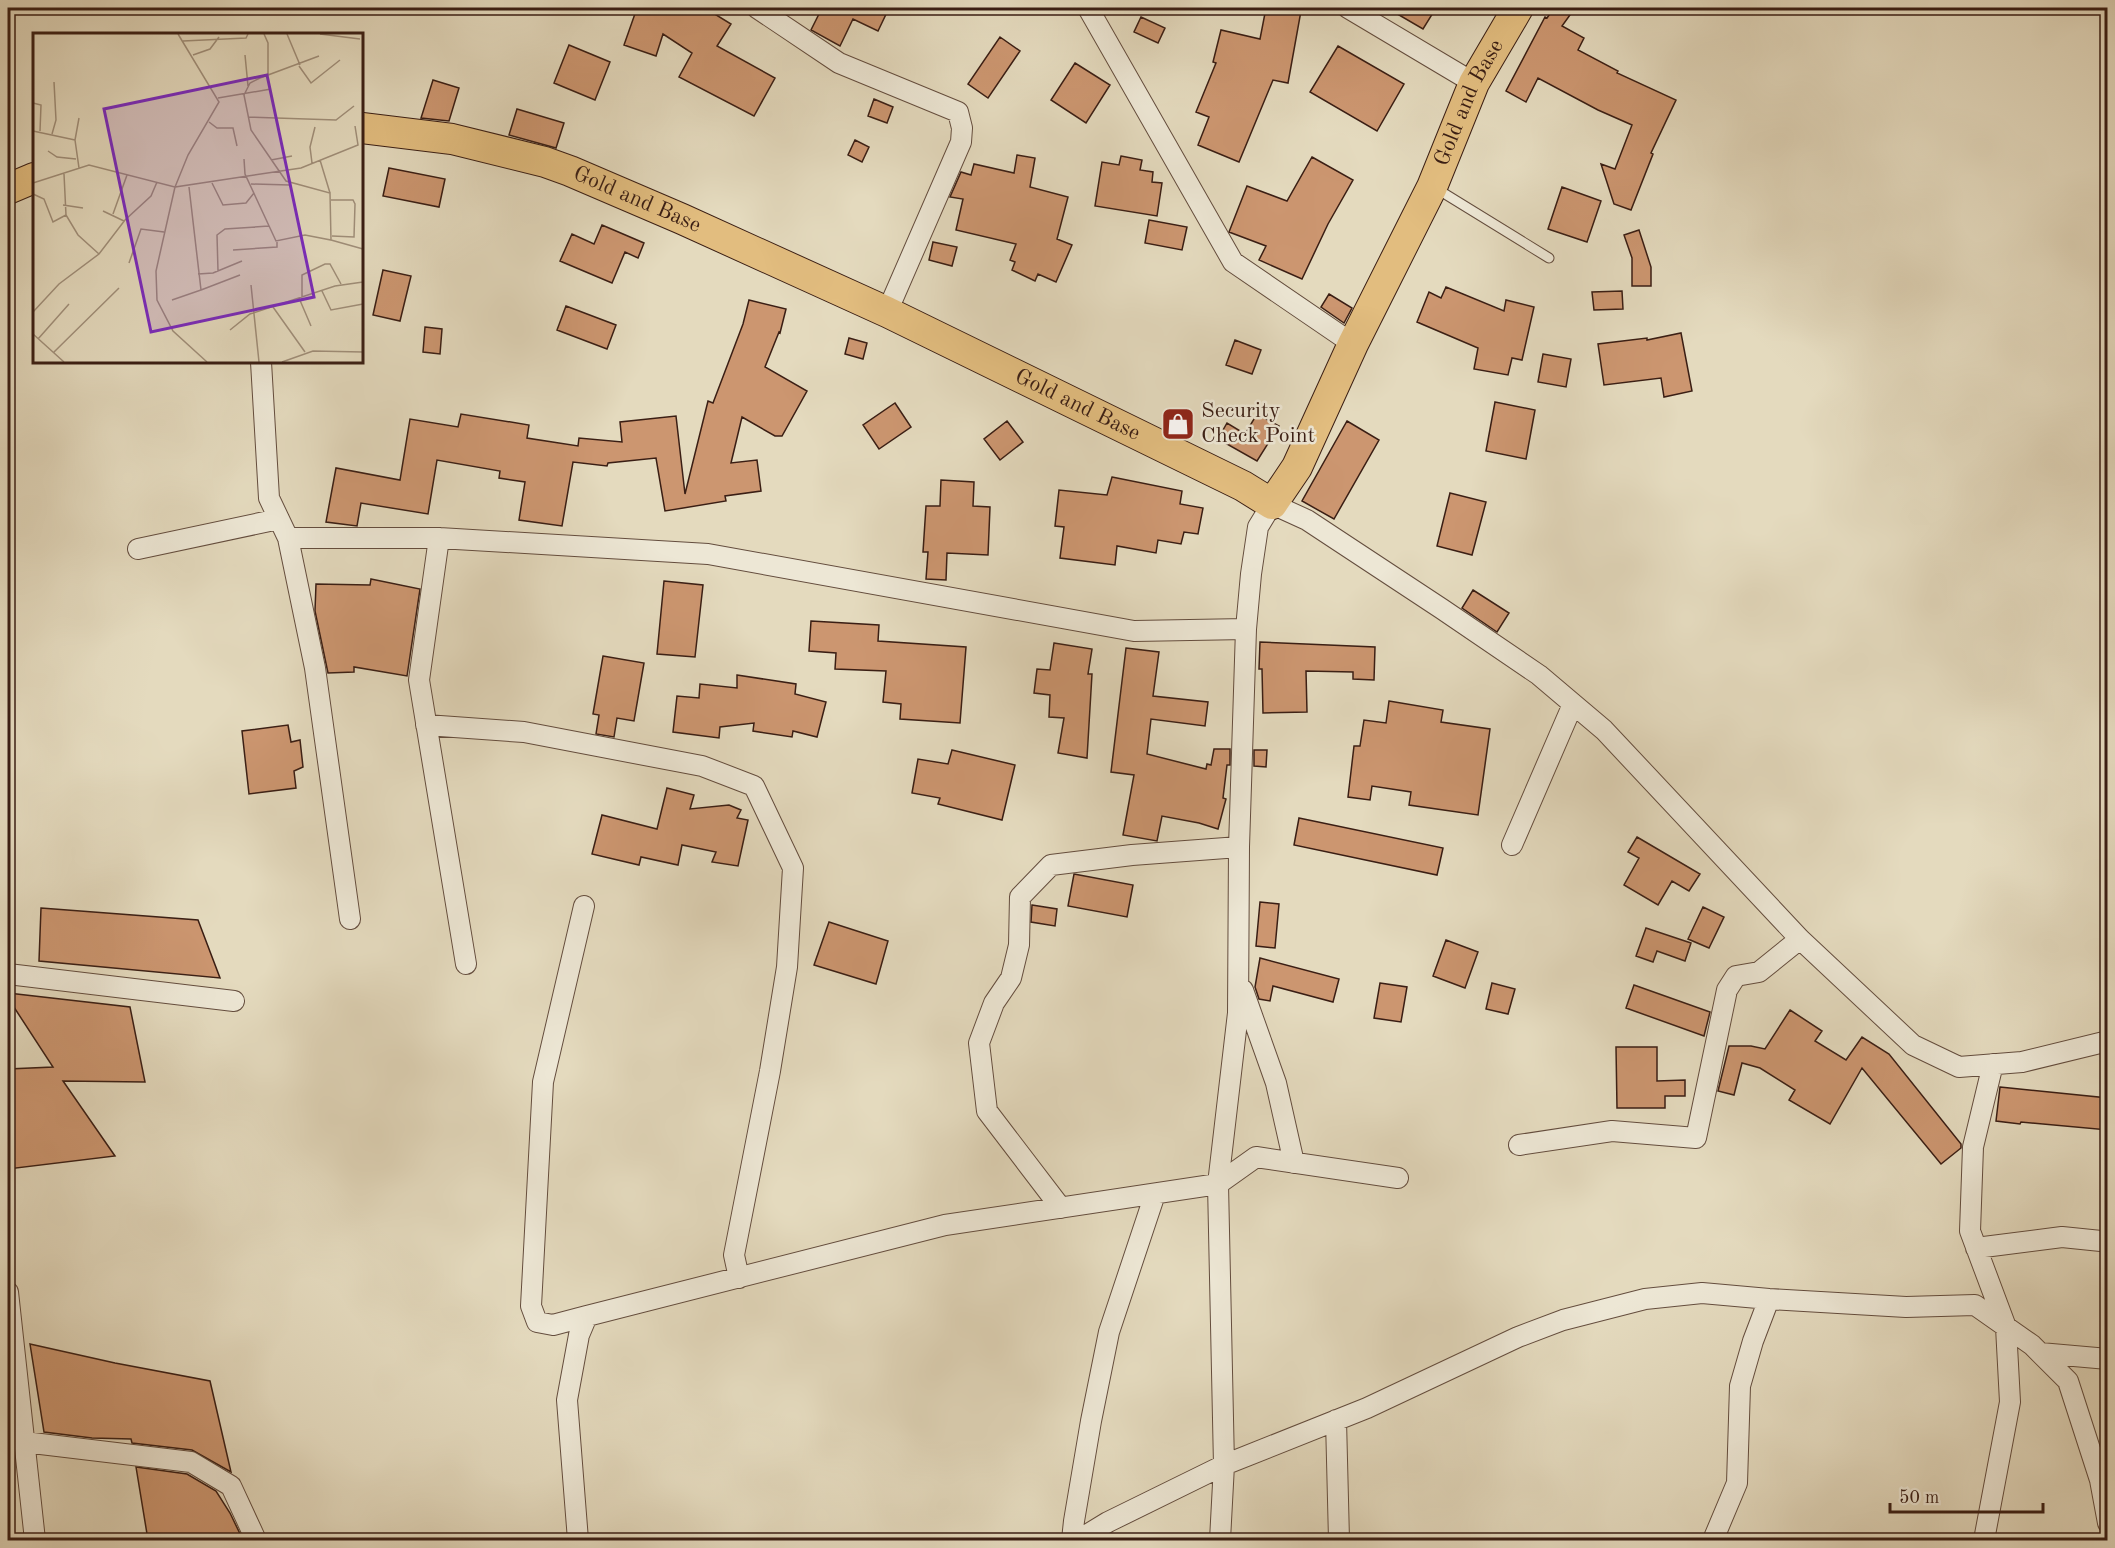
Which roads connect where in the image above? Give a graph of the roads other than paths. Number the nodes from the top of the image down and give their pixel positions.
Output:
1 (757, 8) edge
2 (1088, 8) edge
3 (1348, 8) edge
4 (1518, 8) edge
5 (1474, 83) junction
6 (363, 128) edge
7 (33, 177) edge
8 (1432, 187) junction
9 (8, 189) edge
10 (1549, 258) dead end
11 (887, 312) junction
12 (1353, 344) junction
13 (261, 363) edge
14 (1272, 504) junction
15 (279, 519) junction
16 (288, 538) junction
17 (439, 538) junction
18 (138, 549) dead end
19 (1246, 629) junction
20 (1573, 704) junction
21 (426, 726) junction
22 (1512, 845) dead end
23 (1239, 847) junction
24 (584, 906) dead end
25 (350, 919) dead end
26 (1800, 939) junction
27 (466, 964) dead end
28 (8, 974) edge
29 (1239, 979) junction
30 (234, 1001) dead end
31 (2108, 1041) edge
32 (1993, 1064) junction
33 (1520, 1145) dead end
34 (1294, 1163) junction
35 (1398, 1178) dead end
36 (1218, 1184) junction
37 (1155, 1194) junction
38 (1061, 1208) junction
39 (2101, 1241) dead end
40 (1976, 1248) junction
41 (739, 1278) junction
42 (8, 1292) edge
43 (1769, 1299) junction
44 (587, 1316) junction
45 (2006, 1327) junction
46 (2040, 1353) junction
47 (2108, 1359) edge
48 (14, 1413) edge
49 (1336, 1420) junction
50 (24, 1442) junction
51 (1224, 1465) junction
52 (2108, 1523) edge
53 (35, 1540) edge
54 (256, 1540) edge
55 (579, 1540) edge
56 (1072, 1540) edge
57 (1081, 1540) edge
58 (1220, 1540) edge
59 (1339, 1540) edge
60 (1713, 1540) edge
61 (1984, 1540) edge

1 - 11 street
2 - 12 street
3 - 5 street
4 - 5 main road, Gold and Base
5 - 8 main road, Gold and Base
6 - 11 main road, Gold and Base
7 - 9 main road
8 - 10 lane
8 - 12 main road, Gold and Base
11 - 14 main road, Gold and Base
12 - 14 main road, Gold and Base
13 - 15 street
14 - 19 street
14 - 20 street
15 - 16 street
15 - 18 street
16 - 17 street
16 - 25 street
17 - 19 street
17 - 21 street
19 - 23 street
20 - 22 street
20 - 26 street
21 - 27 street
21 - 41 street
23 - 29 street
23 - 38 street
24 - 44 street
26 - 32 street
26 - 33 street
28 - 30 street
29 - 34 street
29 - 36 street
31 - 32 street
32 - 40 street
34 - 35 street
34 - 36 street
36 - 37 street
36 - 51 street
37 - 38 street
37 - 56 street
38 - 41 street
39 - 40 street
40 - 45 street
41 - 44 street
42 - 48 street
43 - 45 street
43 - 49 street
43 - 60 street
44 - 55 street
45 - 46 street
45 - 61 street
46 - 47 street
46 - 52 street
48 - 50 street
49 - 51 street
49 - 59 street
50 - 53 street
50 - 54 street
51 - 57 street
51 - 58 street

